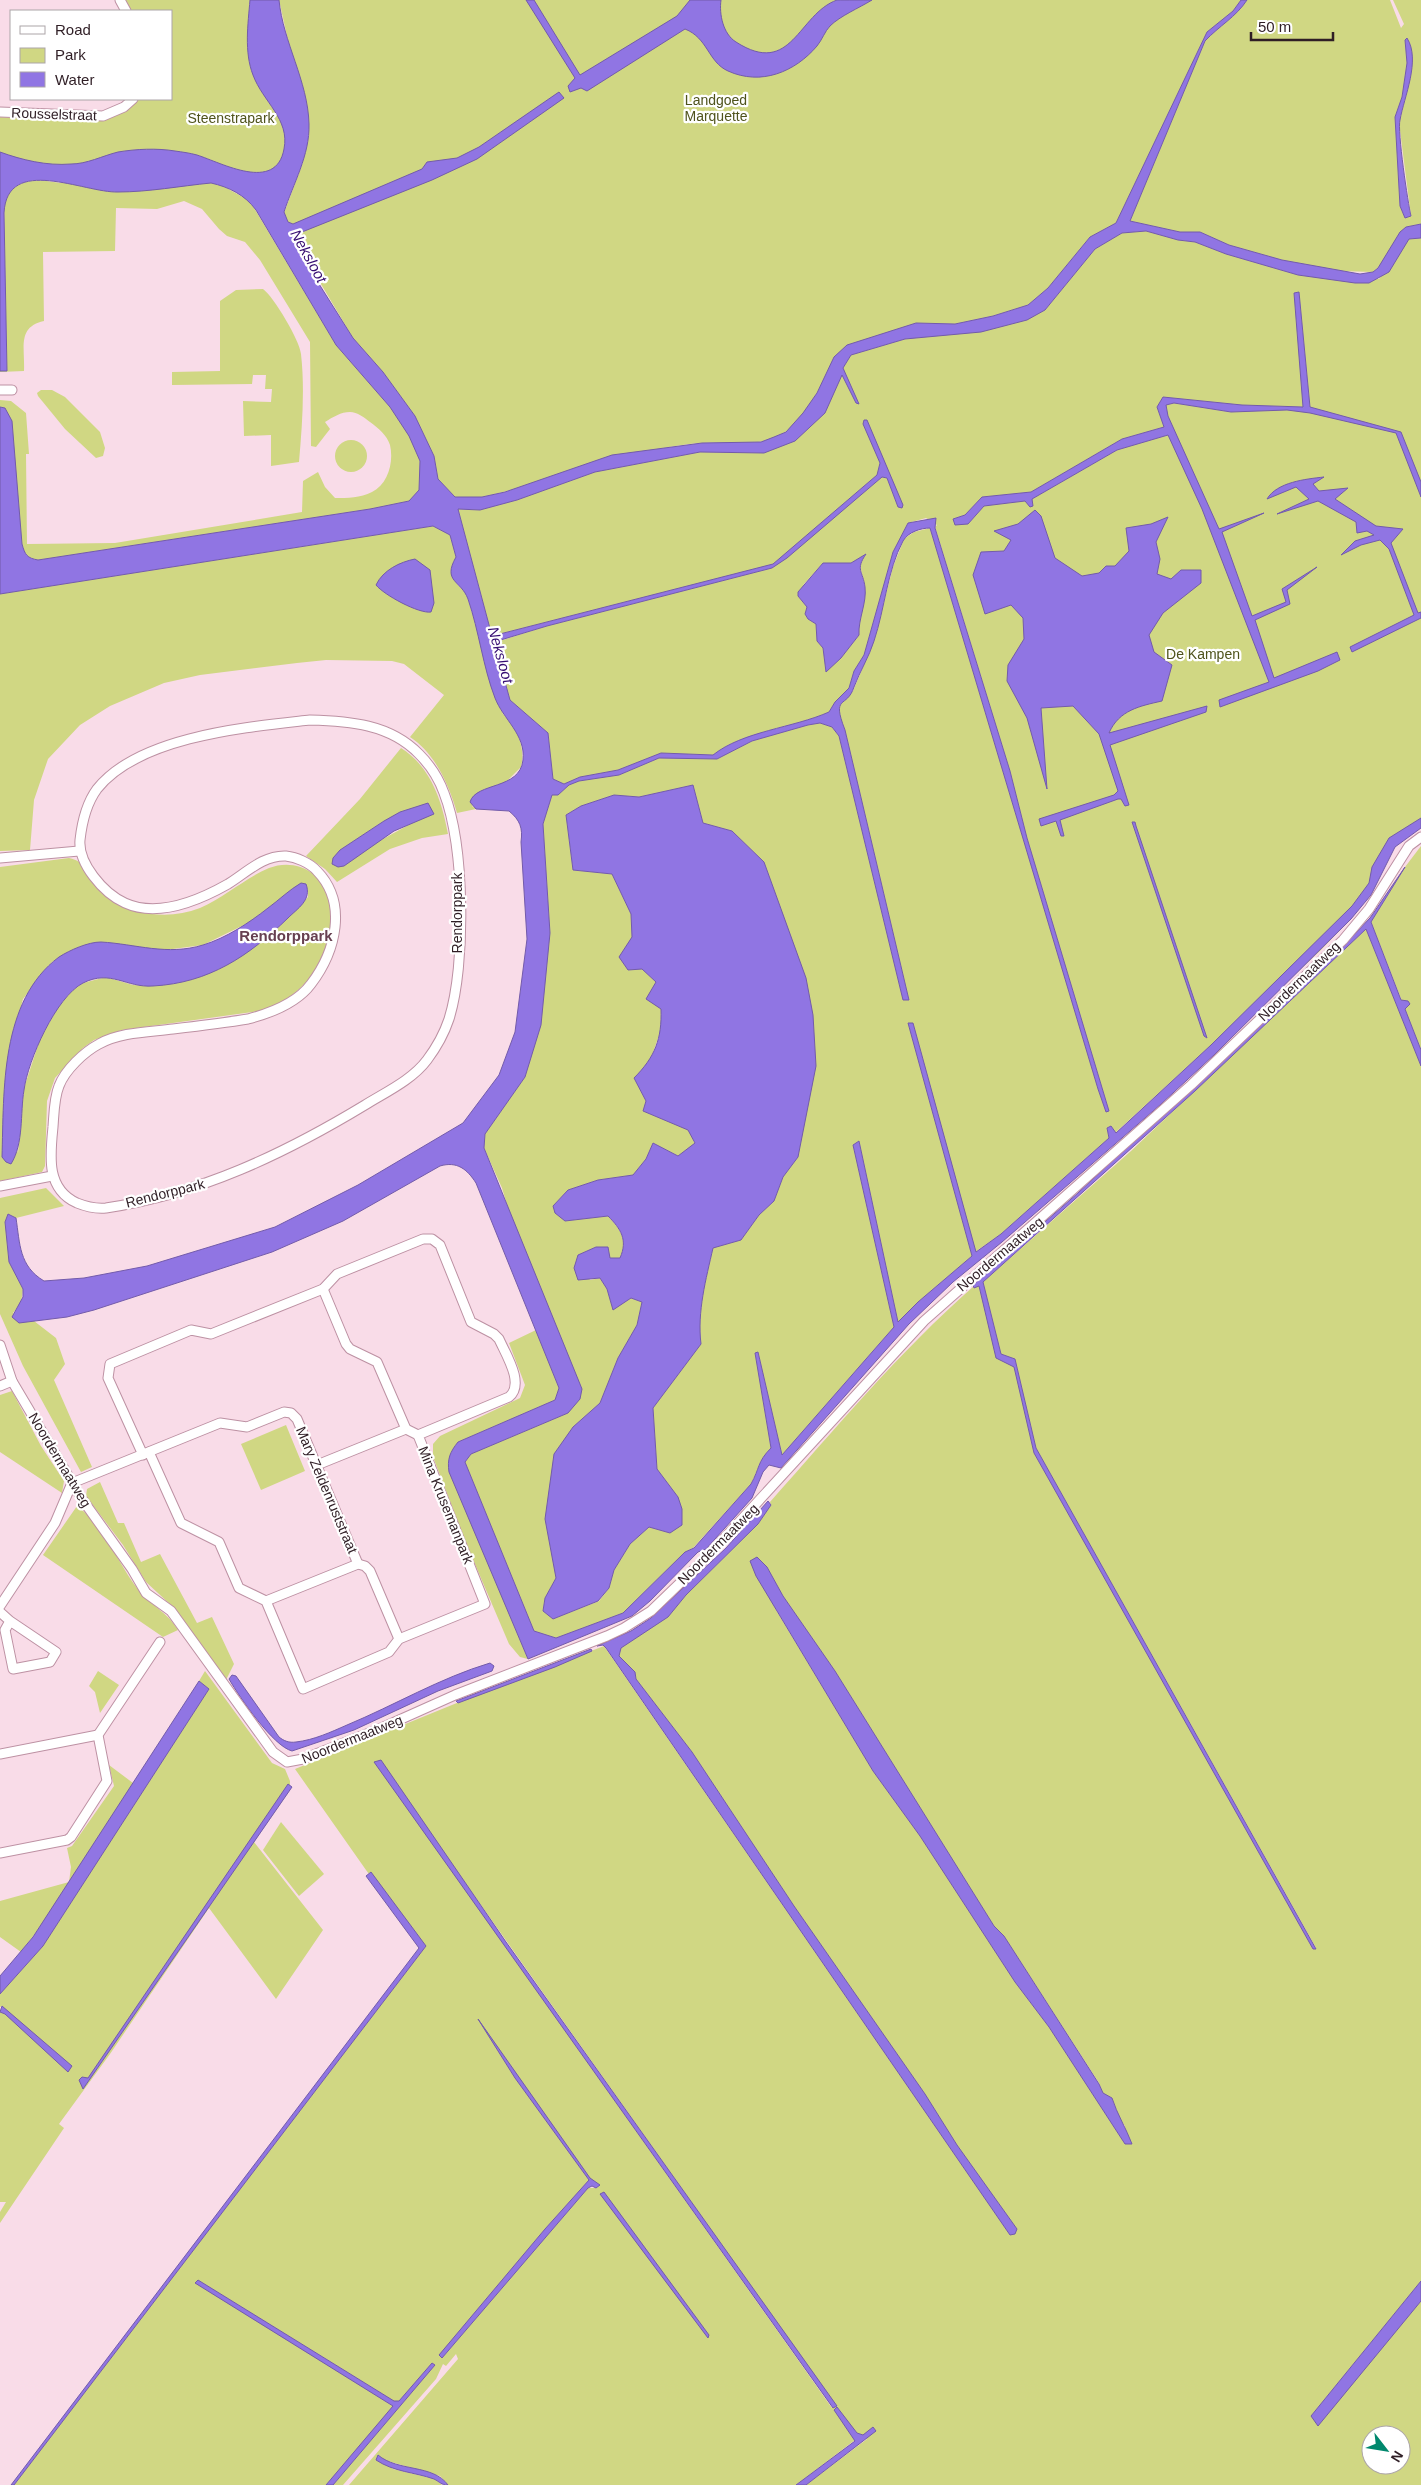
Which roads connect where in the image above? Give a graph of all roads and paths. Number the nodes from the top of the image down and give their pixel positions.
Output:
1 (132, 100) edge
2 (0, 112) edge
3 (0, 390) edge
4 (12, 390) dead end
5 (1421, 837) edge
6 (79, 851) junction
7 (0, 858) edge
8 (52, 1176) junction
9 (0, 1186) edge
10 (323, 1289) junction
11 (0, 1345) edge
12 (12, 1381) junction
13 (0, 1386) edge
14 (406, 1429) junction
15 (418, 1435) junction
16 (146, 1454) junction
17 (317, 1465) junction
18 (72, 1483) junction
19 (358, 1564) junction
20 (266, 1601) junction
21 (0, 1606) edge
22 (0, 1612) edge
23 (10, 1621) junction
24 (399, 1639) junction
25 (160, 1642) dead end
26 (98, 1735) junction
27 (0, 1754) edge
28 (0, 1854) edge

1 - 2 street, Rousselstraat
3 - 4 street
5 - 18 street, Noordermaatweg
6 - 7 street
6 - 8 street
6 - 8 street, Rendorppark
8 - 9 street
10 - 14 street
10 - 15 street, Mina Krusemanpark
10 - 16 street, Mina Krusemanpark
11 - 12 street, Noordermaatweg
12 - 13 street
12 - 18 street, Noordermaatweg
14 - 15 street
14 - 17 street
15 - 24 street, Mina Krusemanpark
16 - 17 street, Mary Zeldenruststraat
16 - 18 street, Mary Zeldenruststraat
16 - 20 street, Mina Krusemanpark
17 - 19 street, Mary Zeldenruststraat
18 - 21 street
19 - 20 street, Mary Zeldenruststraat
19 - 24 street, Mary Zeldenruststraat
20 - 24 street, Mina Krusemanpark
22 - 23 street
23 - 23 street
25 - 26 street
26 - 27 street
26 - 28 street

